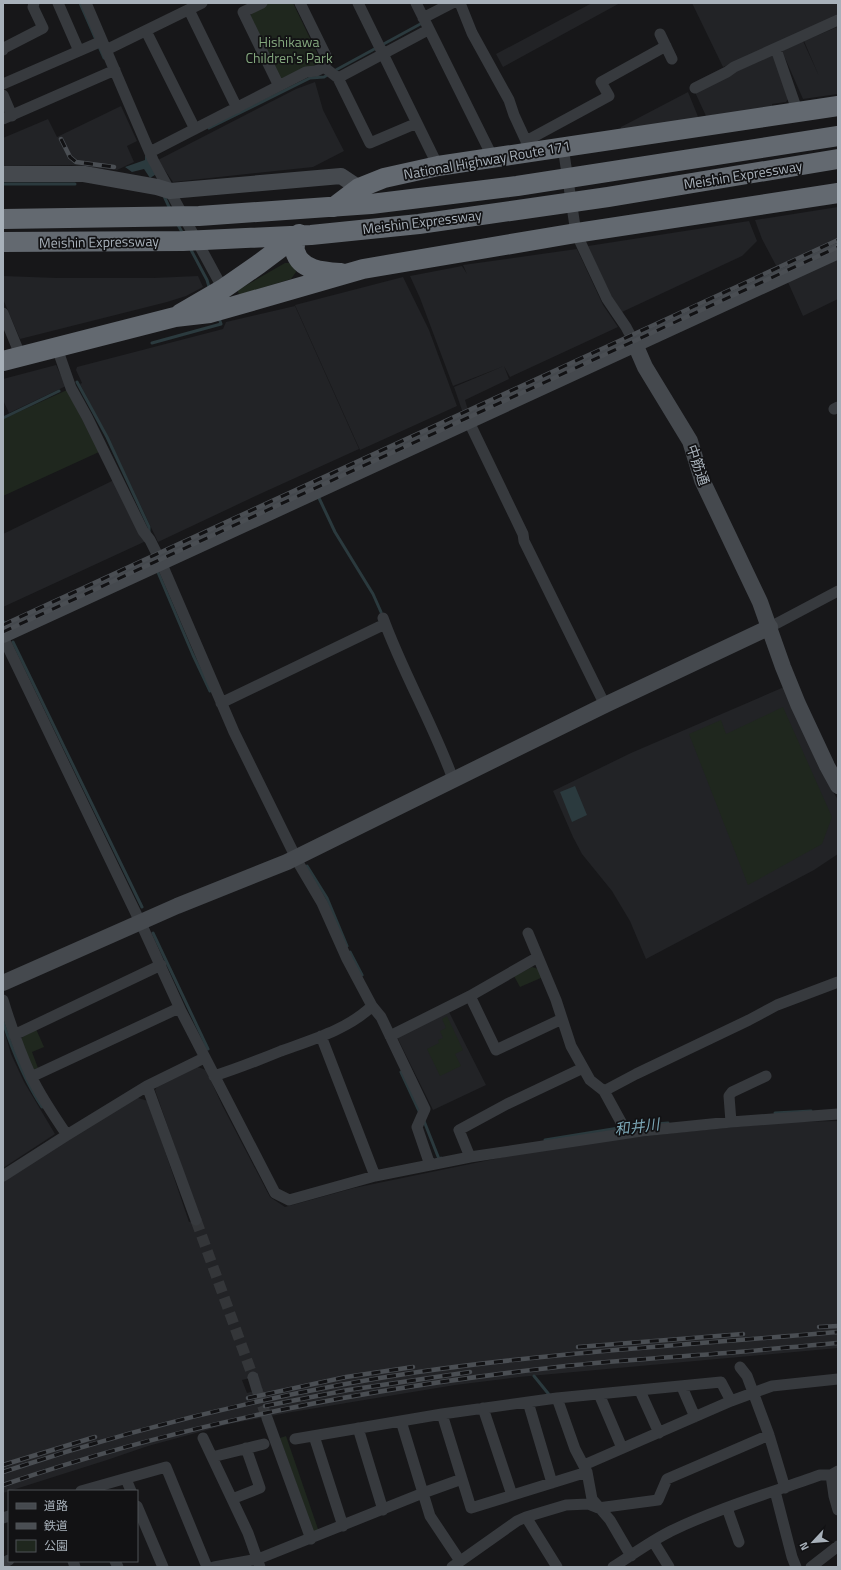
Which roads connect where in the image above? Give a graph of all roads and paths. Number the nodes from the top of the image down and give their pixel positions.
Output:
1 (34, 3) edge
2 (58, 3) edge
3 (86, 3) edge
4 (202, 3) edge
5 (300, 3) edge
6 (358, 3) edge
7 (416, 3) edge
8 (454, 3) edge
9 (258, 4) edge
10 (189, 10) junction
11 (838, 20) edge
12 (426, 23) junction
13 (146, 31) junction
14 (660, 34) dead end
15 (104, 45) junction
16 (666, 46) junction
17 (380, 49) junction
18 (776, 49) junction
19 (3, 50) edge
20 (80, 51) junction
21 (672, 59) dead end
22 (115, 70) junction
23 (332, 73) junction
24 (3, 84) edge
25 (279, 86) junction
26 (695, 88) dead end
27 (3, 95) edge
28 (838, 106) edge
29 (237, 108) junction
30 (798, 113) junction
31 (7, 118) edge
32 (417, 123) junction
33 (195, 129) junction
34 (838, 136) edge
35 (527, 147) junction
36 (563, 147) junction
37 (152, 155) junction
38 (493, 158) junction
39 (838, 159) edge
40 (438, 166) junction
41 (3, 174) edge
42 (359, 188) junction
43 (170, 192) junction
44 (838, 193) edge
45 (3, 219) edge
46 (576, 233) junction
47 (296, 236) junction
48 (3, 242) edge
49 (838, 251) edge
50 (347, 273) junction
51 (215, 300) junction
52 (3, 313) edge
53 (635, 344) junction
54 (57, 348) junction
55 (12, 359) edge
56 (469, 422) junction
57 (157, 564) junction
58 (838, 591) edge
59 (770, 627) junction
60 (3, 636) edge
61 (221, 703) junction
62 (605, 705) junction
63 (453, 779) junction
64 (838, 786) edge
65 (296, 857) junction
66 (140, 922) junction
67 (528, 933) dead end
68 (538, 957) junction
69 (160, 965) junction
70 (838, 982) edge
71 (3, 983) edge
72 (470, 996) junction
73 (3, 1000) edge
74 (179, 1008) junction
75 (375, 1010) junction
76 (562, 1019) junction
77 (14, 1035) junction
78 (321, 1036) junction
79 (390, 1036) junction
80 (204, 1058) junction
81 (583, 1068) junction
82 (214, 1076) junction
83 (766, 1076) dead end
84 (32, 1077) junction
85 (147, 1086) junction
86 (604, 1091) junction
87 (838, 1114) edge
88 (731, 1122) junction
89 (627, 1134) junction
90 (67, 1135) junction
91 (470, 1158) junction
92 (430, 1166) junction
93 (3, 1176) edge
94 (375, 1176) junction
95 (196, 1220) tunnel mouth
96 (740, 1367) dead end
97 (253, 1377) tunnel mouth
98 (838, 1379) edge
99 (682, 1387) junction
100 (257, 1390) tunnel mouth
101 (640, 1391) junction
102 (753, 1393) junction
103 (599, 1394) junction
104 (557, 1398) junction
105 (731, 1401) junction
106 (528, 1402) junction
107 (483, 1408) junction
108 (442, 1414) junction
109 (695, 1416) junction
110 (267, 1418) tunnel mouth
111 (401, 1421) junction
112 (358, 1428) junction
113 (659, 1433) junction
114 (769, 1435) junction
115 (314, 1436) junction
116 (203, 1438) dead end
117 (295, 1439) dead end
118 (264, 1444) dead end
119 (246, 1448) junction
120 (622, 1448) junction
121 (212, 1456) junction
122 (585, 1468) junction
123 (834, 1473) edge
124 (126, 1479) junction
125 (462, 1479) junction
126 (552, 1483) junction
127 (88, 1490) edge
128 (131, 1490) edge
129 (780, 1490) junction
130 (423, 1493) junction
131 (512, 1495) junction
132 (232, 1499) junction
133 (138, 1508) edge
134 (598, 1508) junction
135 (728, 1508) junction
136 (383, 1510) junction
137 (838, 1510) edge
138 (526, 1517) junction
139 (343, 1526) junction
140 (311, 1539) junction
141 (653, 1541) junction
142 (739, 1542) dead end
143 (838, 1546) edge
144 (631, 1556) junction
145 (259, 1563) edge
146 (456, 1564) edge
147 (163, 1567) edge
148 (208, 1567) edge
149 (214, 1567) edge
150 (557, 1567) edge
151 (613, 1567) edge
152 (669, 1567) edge
153 (796, 1567) edge
154 (811, 1567) edge

1 - 19 street
2 - 20 street
3 - 15 street
4 - 10 street
5 - 23 street
6 - 17 street
7 - 12 street
8 - 12 street
8 - 35 street
9 - 25 street
10 - 13 street
10 - 29 street
11 - 18 street
12 - 17 street
12 - 38 street
13 - 15 street
13 - 33 street
14 - 16 street
15 - 20 street
15 - 22 street
16 - 21 street
16 - 35 street
17 - 23 street
17 - 32 street
18 - 26 street
18 - 30 street
20 - 24 street
22 - 31 street
22 - 37 street
23 - 25 street
23 - 32 street
25 - 29 street
27 - 31 street
28 - 30 highway, National Highway Route 171
29 - 33 street
30 - 36 highway, National Highway Route 171
32 - 40 street
33 - 37 street
34 - 45 highway, Meishin Expressway
35 - 36 highway, National Highway Route 171
35 - 38 highway, National Highway Route 171
36 - 46 street, 中筋通
37 - 43 street
38 - 40 highway, National Highway Route 171
39 - 48 highway, Meishin Expressway
40 - 42 highway, National Highway Route 171
41 - 43 street
42 - 43 street
42 - 47 highway, National Highway Route 171
43 - 51 street
44 - 46 highway, National Highway Route 171
46 - 50 highway, National Highway Route 171
46 - 53 street, 中筋通
47 - 50 highway
47 - 51 highway, National Highway Route 171
49 - 53 street
50 - 51 highway, National Highway Route 171
51 - 54 highway, National Highway Route 171
52 - 55 street
53 - 56 street
53 - 59 street, 中筋通
54 - 55 highway, National Highway Route 171
54 - 57 street
56 - 57 street
56 - 62 street
57 - 60 street
57 - 61 street
58 - 59 street
59 - 62 street
59 - 64 street, 中筋通
60 - 66 street
61 - 63 street
61 - 65 street
62 - 63 street
63 - 65 street
65 - 66 street
65 - 75 street
66 - 69 street
66 - 71 street
67 - 68 street
68 - 72 street
68 - 76 street
69 - 74 street
69 - 77 street
70 - 86 street
72 - 76 street
72 - 79 street
73 - 77 street
74 - 80 street
74 - 84 street
75 - 78 street
75 - 79 street
76 - 81 street
77 - 84 street
78 - 82 street
78 - 94 street
79 - 92 street
80 - 82 street
80 - 85 street
81 - 86 street
81 - 91 street
82 - 94 street
83 - 88 street
84 - 90 street
85 - 90 street
85 - 95 street
86 - 89 street
87 - 88 street
88 - 89 street
89 - 91 street
90 - 93 street
91 - 92 street
92 - 94 street
96 - 102 street
97 - 100 street
98 - 102 street
99 - 101 street
99 - 105 street
99 - 109 street
101 - 103 street
101 - 113 street
102 - 105 street
102 - 114 street
103 - 104 street
103 - 120 street
104 - 106 street
104 - 122 street
105 - 109 street
106 - 107 street
106 - 126 street
107 - 108 street
107 - 131 street
108 - 111 street
108 - 125 street
109 - 113 street
110 - 140 street
111 - 112 street
111 - 130 street
112 - 115 street
112 - 136 street
113 - 120 street
114 - 129 street
114 - 134 street
115 - 117 street
115 - 139 street
116 - 121 street
118 - 119 street
119 - 121 street
119 - 132 street
120 - 122 street
121 - 132 street
122 - 126 street
122 - 134 street
123 - 129 street
123 - 137 street
124 - 127 street
124 - 128 street
124 - 148 street
125 - 130 street
125 - 131 street
126 - 131 street
129 - 135 street
129 - 153 street
130 - 136 street
130 - 146 street
132 - 145 street
133 - 147 street
134 - 138 street
134 - 144 street
135 - 141 street
135 - 142 street
136 - 139 street
138 - 146 street
138 - 150 street
139 - 140 street
140 - 145 street
141 - 144 street
141 - 152 street
143 - 154 street
144 - 151 street
145 - 149 street

